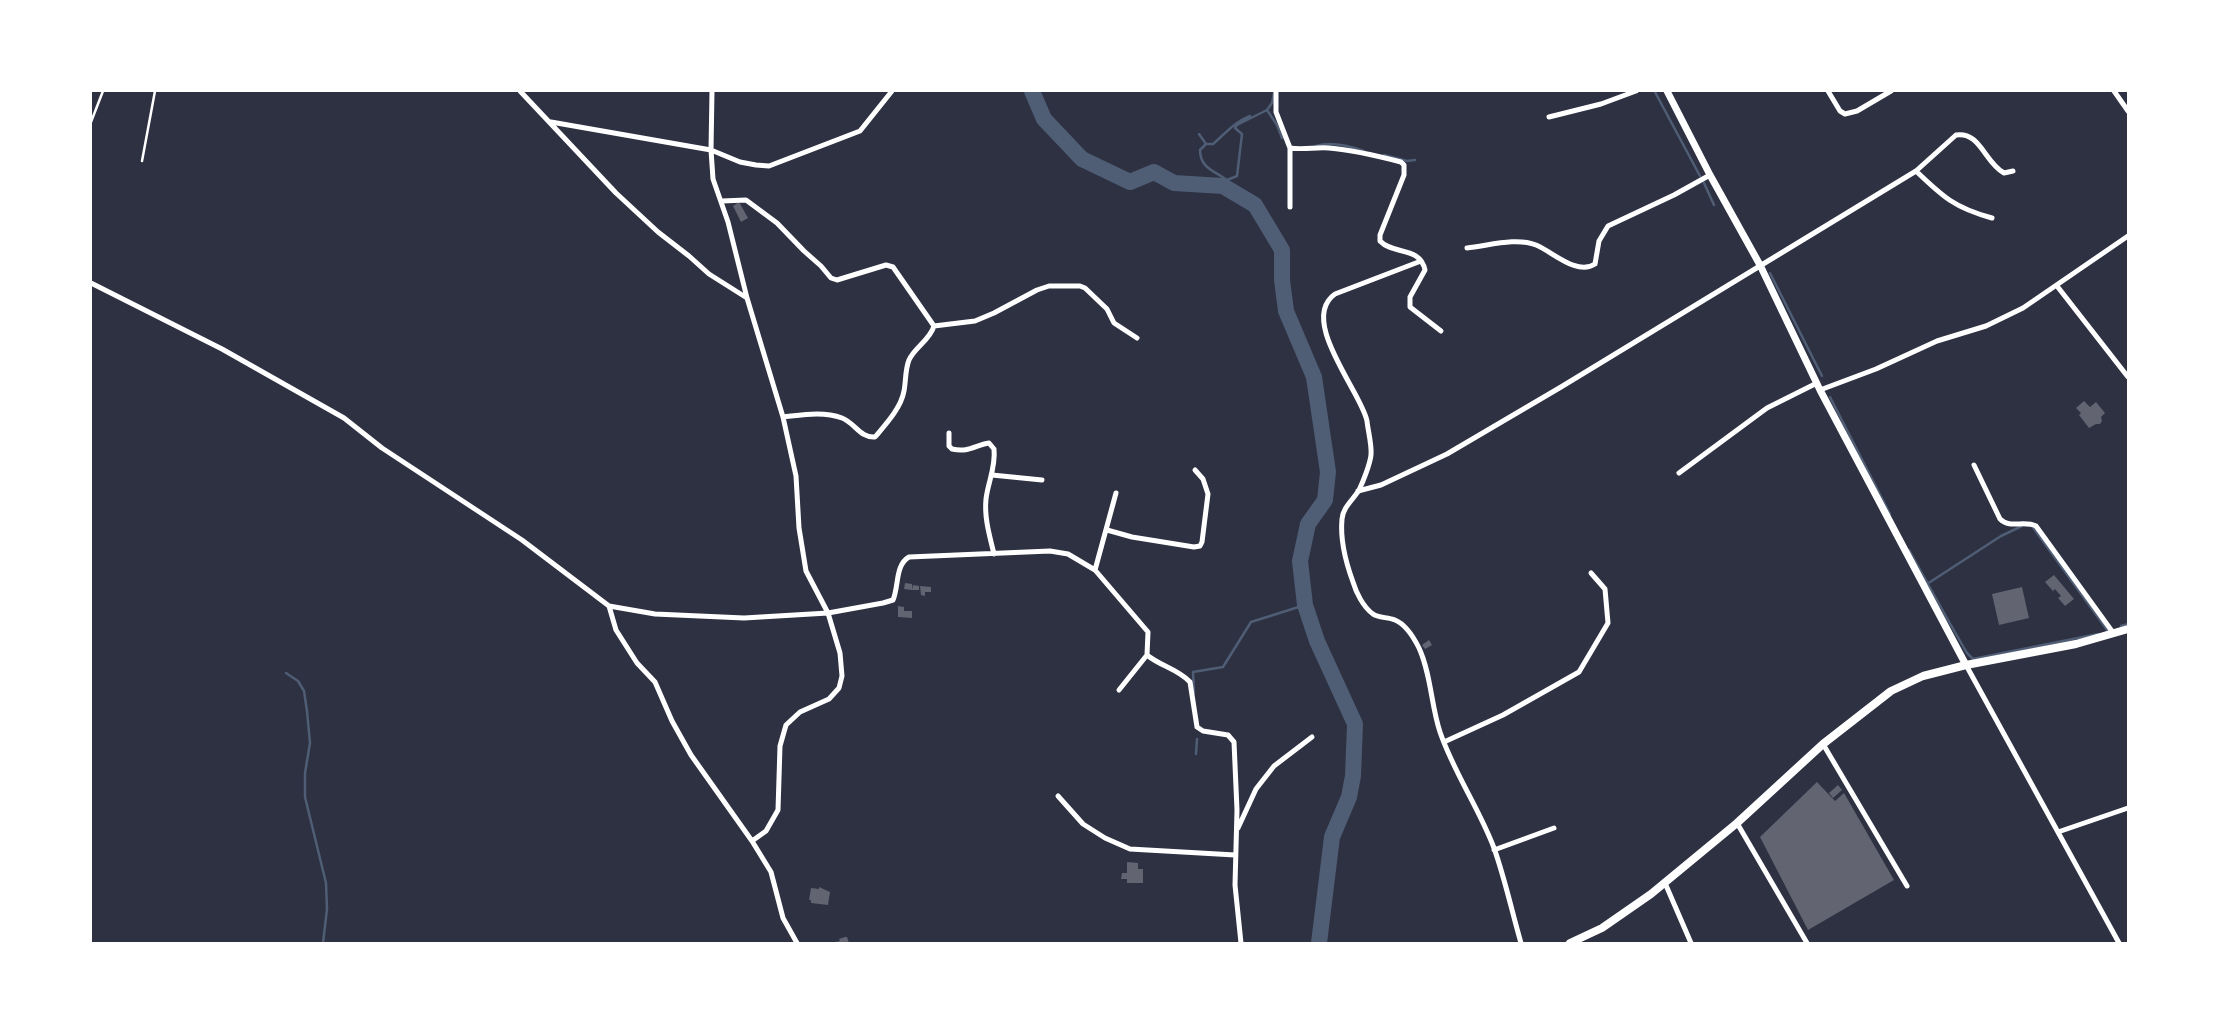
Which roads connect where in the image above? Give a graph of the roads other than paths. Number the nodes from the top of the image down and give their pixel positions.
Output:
1 (103, 91) edge
2 (155, 91) edge
3 (520, 91) edge
4 (712, 91) edge
5 (892, 91) edge
6 (1276, 91) edge
7 (1636, 91) edge
8 (1667, 91) edge
9 (1828, 91) edge
10 (1891, 91) edge
11 (2114, 91) edge
12 (2128, 111) edge
13 (1549, 118) dead end
14 (91, 122) edge
15 (551, 122) junction
16 (1290, 148) junction
17 (711, 150) junction
18 (142, 161) dead end
19 (1916, 171) junction
20 (2013, 171) dead end
21 (1710, 175) junction
22 (722, 201) junction
23 (1290, 207) dead end
24 (1992, 218) dead end
25 (2128, 236) edge
26 (1467, 248) dead end
27 (1421, 261) junction
28 (1760, 264) junction
29 (91, 283) edge
30 (2057, 286) junction
31 (747, 298) junction
32 (934, 326) junction
33 (1441, 331) dead end
34 (1137, 338) dead end
35 (2128, 377) edge
36 (1819, 387) junction
37 (783, 417) junction
38 (949, 433) dead end
39 (1974, 465) dead end
40 (1195, 470) dead end
41 (1679, 473) dead end
42 (992, 475) junction
43 (1042, 480) dead end
44 (1358, 491) junction
45 (1116, 493) dead end
46 (1107, 530) junction
47 (994, 554) junction
48 (1095, 570) junction
49 (1591, 573) dead end
50 (609, 606) junction
51 (828, 613) junction
52 (2128, 629) edge
53 (2114, 634) junction
54 (1147, 655) junction
55 (1966, 665) junction
56 (1118, 690) dead end
57 (1312, 737) dead end
58 (1444, 742) junction
59 (1824, 744) junction
60 (1058, 796) dead end
61 (2128, 808) edge
62 (1737, 823) junction
63 (1554, 828) dead end
64 (1237, 831) junction
65 (2058, 832) junction
66 (752, 842) junction
67 (1494, 850) junction
68 (1235, 854) junction
69 (1665, 883) junction
70 (1907, 886) dead end
71 (797, 943) edge
72 (1241, 943) edge
73 (1521, 943) edge
74 (1570, 943) edge
75 (1691, 943) edge
76 (1807, 943) edge
77 (2119, 943) edge

1 - 14 lane
2 - 18 lane
3 - 15 street
4 - 17 street
5 - 17 street
6 - 16 street
7 - 13 street
8 - 21 main road
9 - 10 street
11 - 12 street
15 - 17 street
15 - 31 street
16 - 23 street
16 - 27 street
17 - 22 street
19 - 20 street
19 - 24 street
19 - 28 street
21 - 26 street
21 - 28 main road
22 - 31 street
22 - 32 street
25 - 30 street
27 - 33 street
27 - 44 street
28 - 36 main road
28 - 44 street
29 - 50 street
30 - 35 street
30 - 36 street
31 - 37 street
32 - 34 street
32 - 37 street
36 - 41 street
36 - 55 main road
37 - 51 street
38 - 42 street
39 - 53 street
40 - 46 street
42 - 43 street
42 - 47 street
44 - 58 street
45 - 46 street
46 - 48 street
47 - 48 street
47 - 51 street
48 - 54 street
49 - 58 street
50 - 51 street
50 - 66 street
51 - 66 street
52 - 53 main road
53 - 55 main road
54 - 56 street
54 - 64 street
55 - 59 main road
55 - 65 street
57 - 64 street
58 - 67 street
59 - 62 main road
59 - 70 street
60 - 68 street
61 - 65 street
62 - 69 main road
62 - 76 street
63 - 67 street
64 - 68 street
65 - 77 street
66 - 71 street
67 - 73 street
68 - 72 street
69 - 74 main road
69 - 75 street

